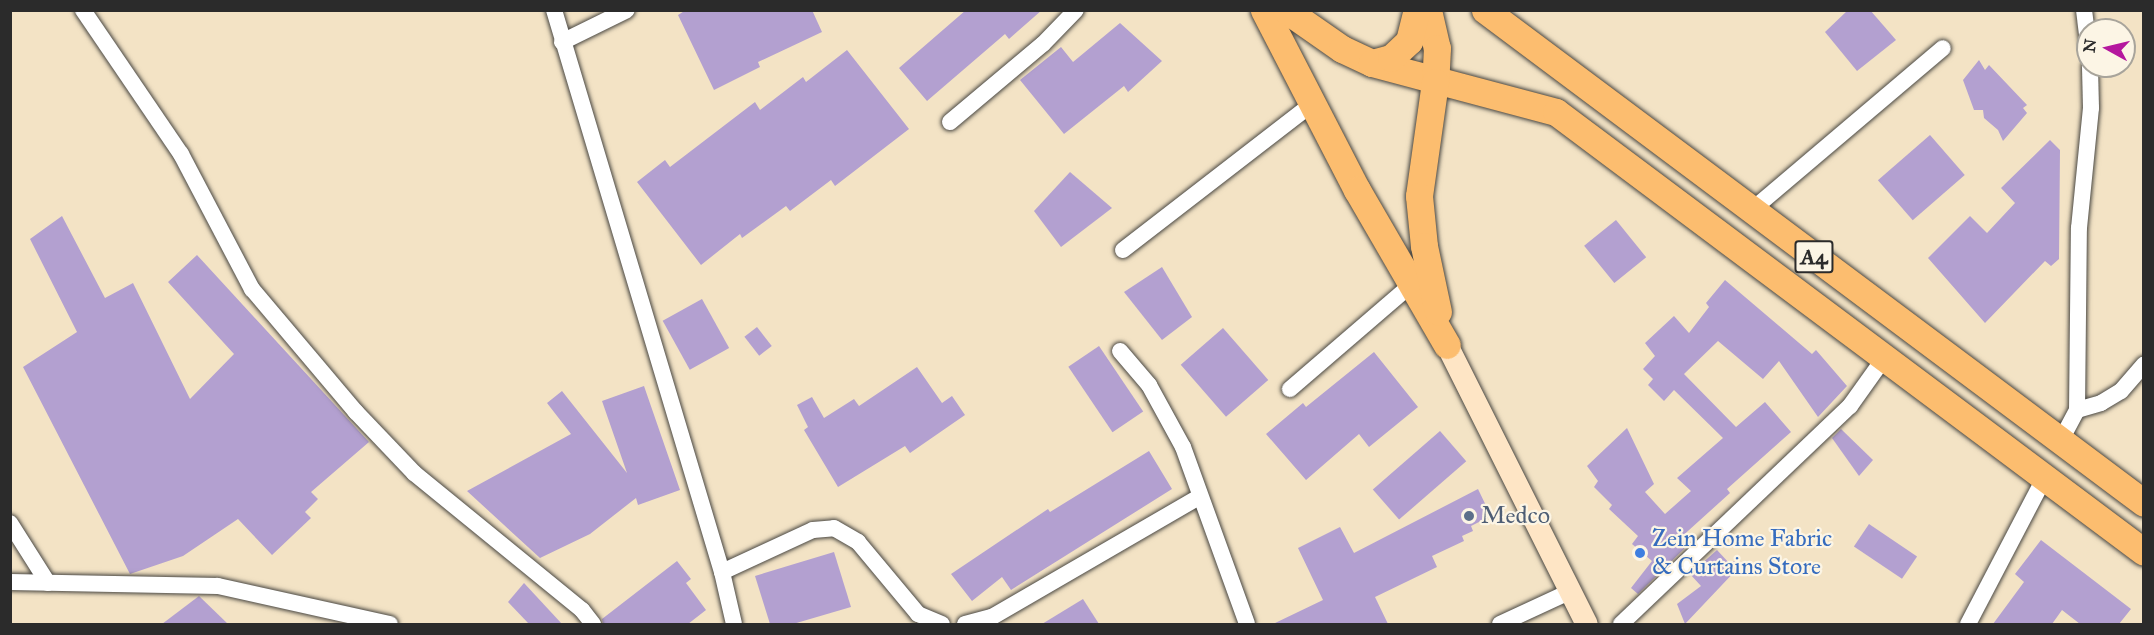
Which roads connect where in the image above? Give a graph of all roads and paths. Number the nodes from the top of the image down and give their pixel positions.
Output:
1 (83, 10) edge
2 (554, 10) edge
3 (627, 10) edge
4 (1076, 10) edge
5 (1264, 10) edge
6 (1286, 10) edge
7 (1417, 10) edge
8 (1428, 10) edge
9 (1485, 10) edge
10 (562, 42) junction
11 (1944, 48) dead end
12 (1372, 63) junction
13 (2091, 78) edge
14 (1436, 82) junction
15 (1312, 104) junction
16 (950, 122) dead end
17 (1752, 210) junction
18 (1123, 250) dead end
19 (1412, 284) junction
20 (1448, 345) junction
21 (1120, 351) dead end
22 (1885, 357) junction
23 (2144, 365) edge
24 (1290, 389) dead end
25 (2077, 410) junction
26 (2060, 442) junction
27 (2045, 477) junction
28 (1199, 497) junction
29 (2144, 503) edge
30 (10, 522) edge
31 (2144, 552) edge
32 (722, 572) junction
33 (10, 582) edge
34 (48, 583) junction
35 (1571, 591) junction
36 (390, 624) edge
37 (593, 624) edge
38 (734, 624) edge
39 (942, 624) edge
40 (964, 624) edge
41 (1247, 624) edge
42 (1500, 624) edge
43 (1587, 624) edge
44 (1621, 624) edge
45 (1968, 624) edge

1 - 37 street
2 - 10 street
3 - 10 street
4 - 16 street
5 - 15 highway
6 - 12 highway, A4
7 - 12 highway
8 - 14 highway
9 - 17 highway, A4
10 - 32 street
11 - 17 street
12 - 14 highway, A4
13 - 25 street
14 - 20 highway
14 - 22 highway, A4
15 - 18 street
15 - 19 highway
17 - 26 highway, A4
19 - 20 highway
19 - 24 street
20 - 35 main road
21 - 28 street
22 - 27 highway, A4
22 - 44 street
23 - 25 street
25 - 26 street
26 - 29 highway, A4
27 - 31 highway, A4
27 - 45 street
28 - 40 street
28 - 41 street
30 - 34 street
32 - 38 street
32 - 39 street
33 - 34 street
34 - 36 street
35 - 42 street
35 - 43 main road

